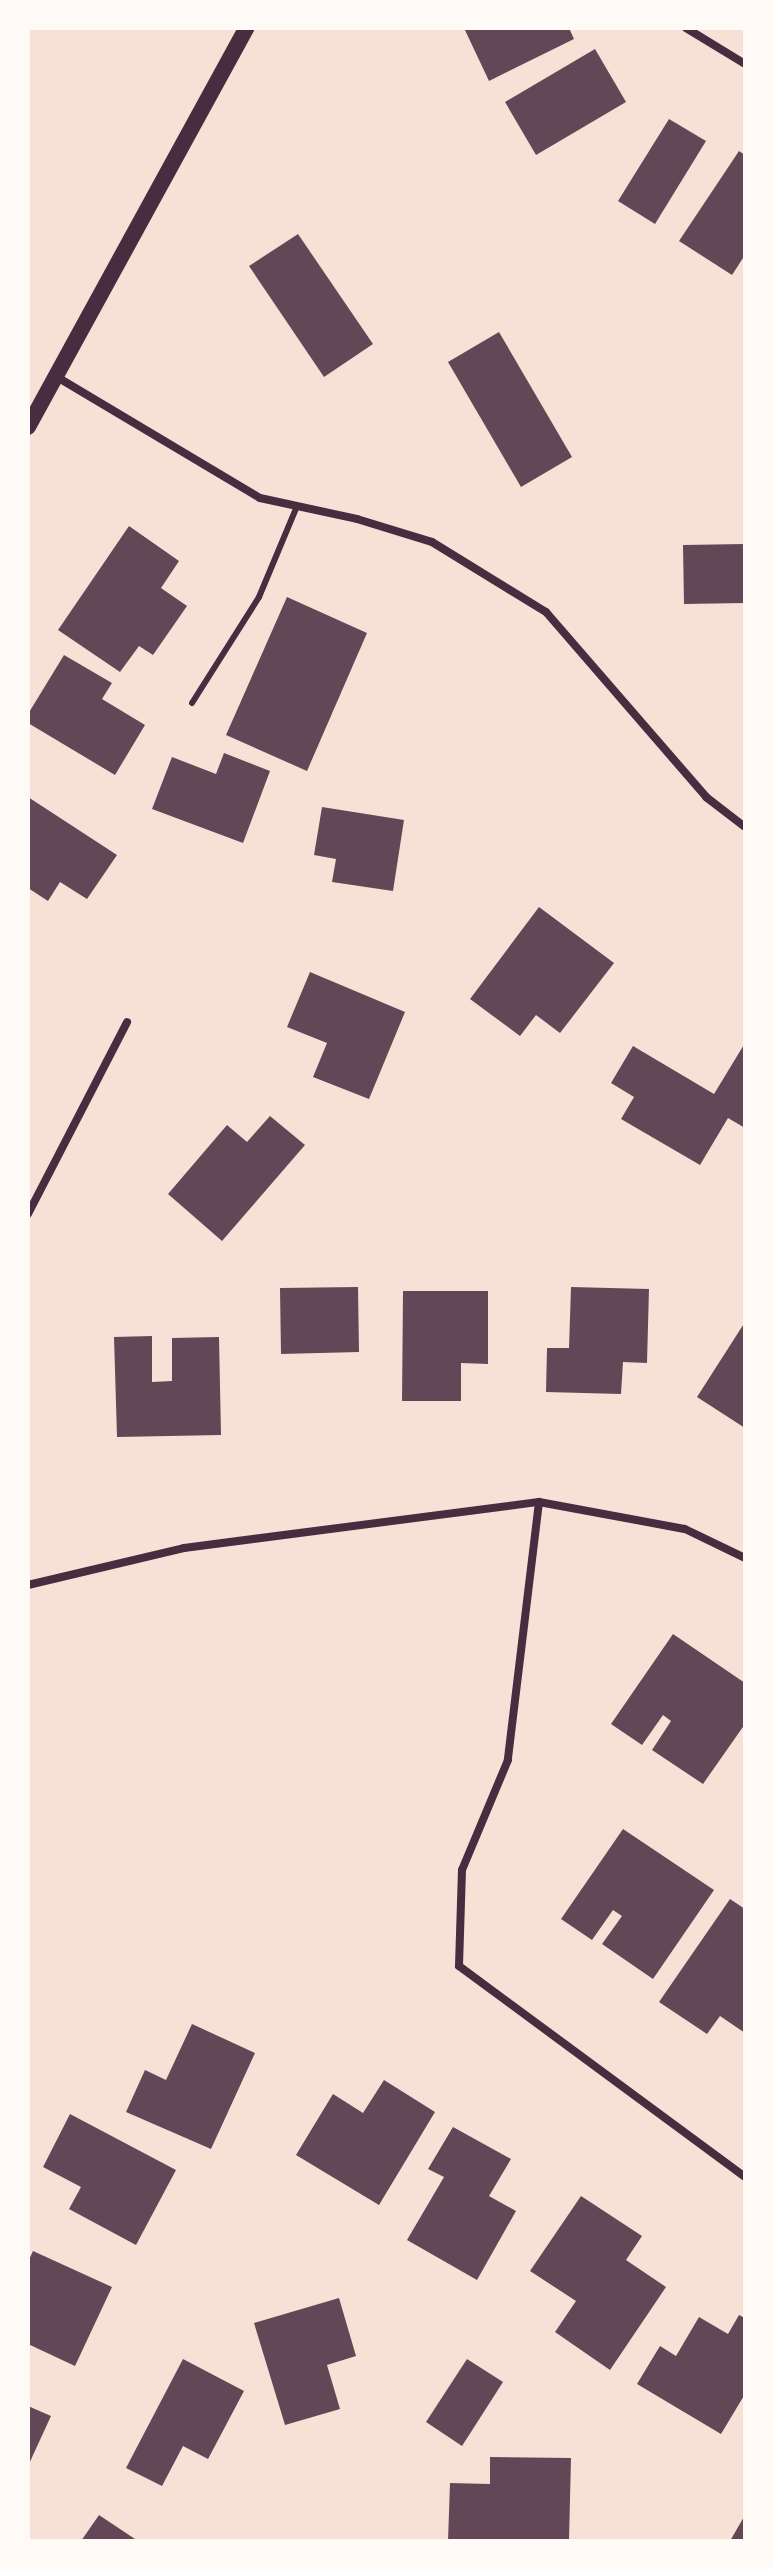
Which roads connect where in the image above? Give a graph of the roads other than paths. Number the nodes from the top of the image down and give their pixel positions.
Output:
1 (246, 28) edge
2 (686, 28) edge
3 (745, 64) edge
4 (57, 377) junction
5 (28, 427) edge
6 (297, 506) junction
7 (192, 703) dead end
8 (745, 827) edge
9 (127, 1022) dead end
10 (28, 1214) edge
11 (539, 1502) junction
12 (745, 1558) edge
13 (28, 1585) edge
14 (745, 2177) edge

1 - 4 main road
2 - 3 street
4 - 5 main road
4 - 6 street
6 - 7 lane
6 - 8 street
9 - 10 street
11 - 12 street
11 - 13 street
11 - 14 street

